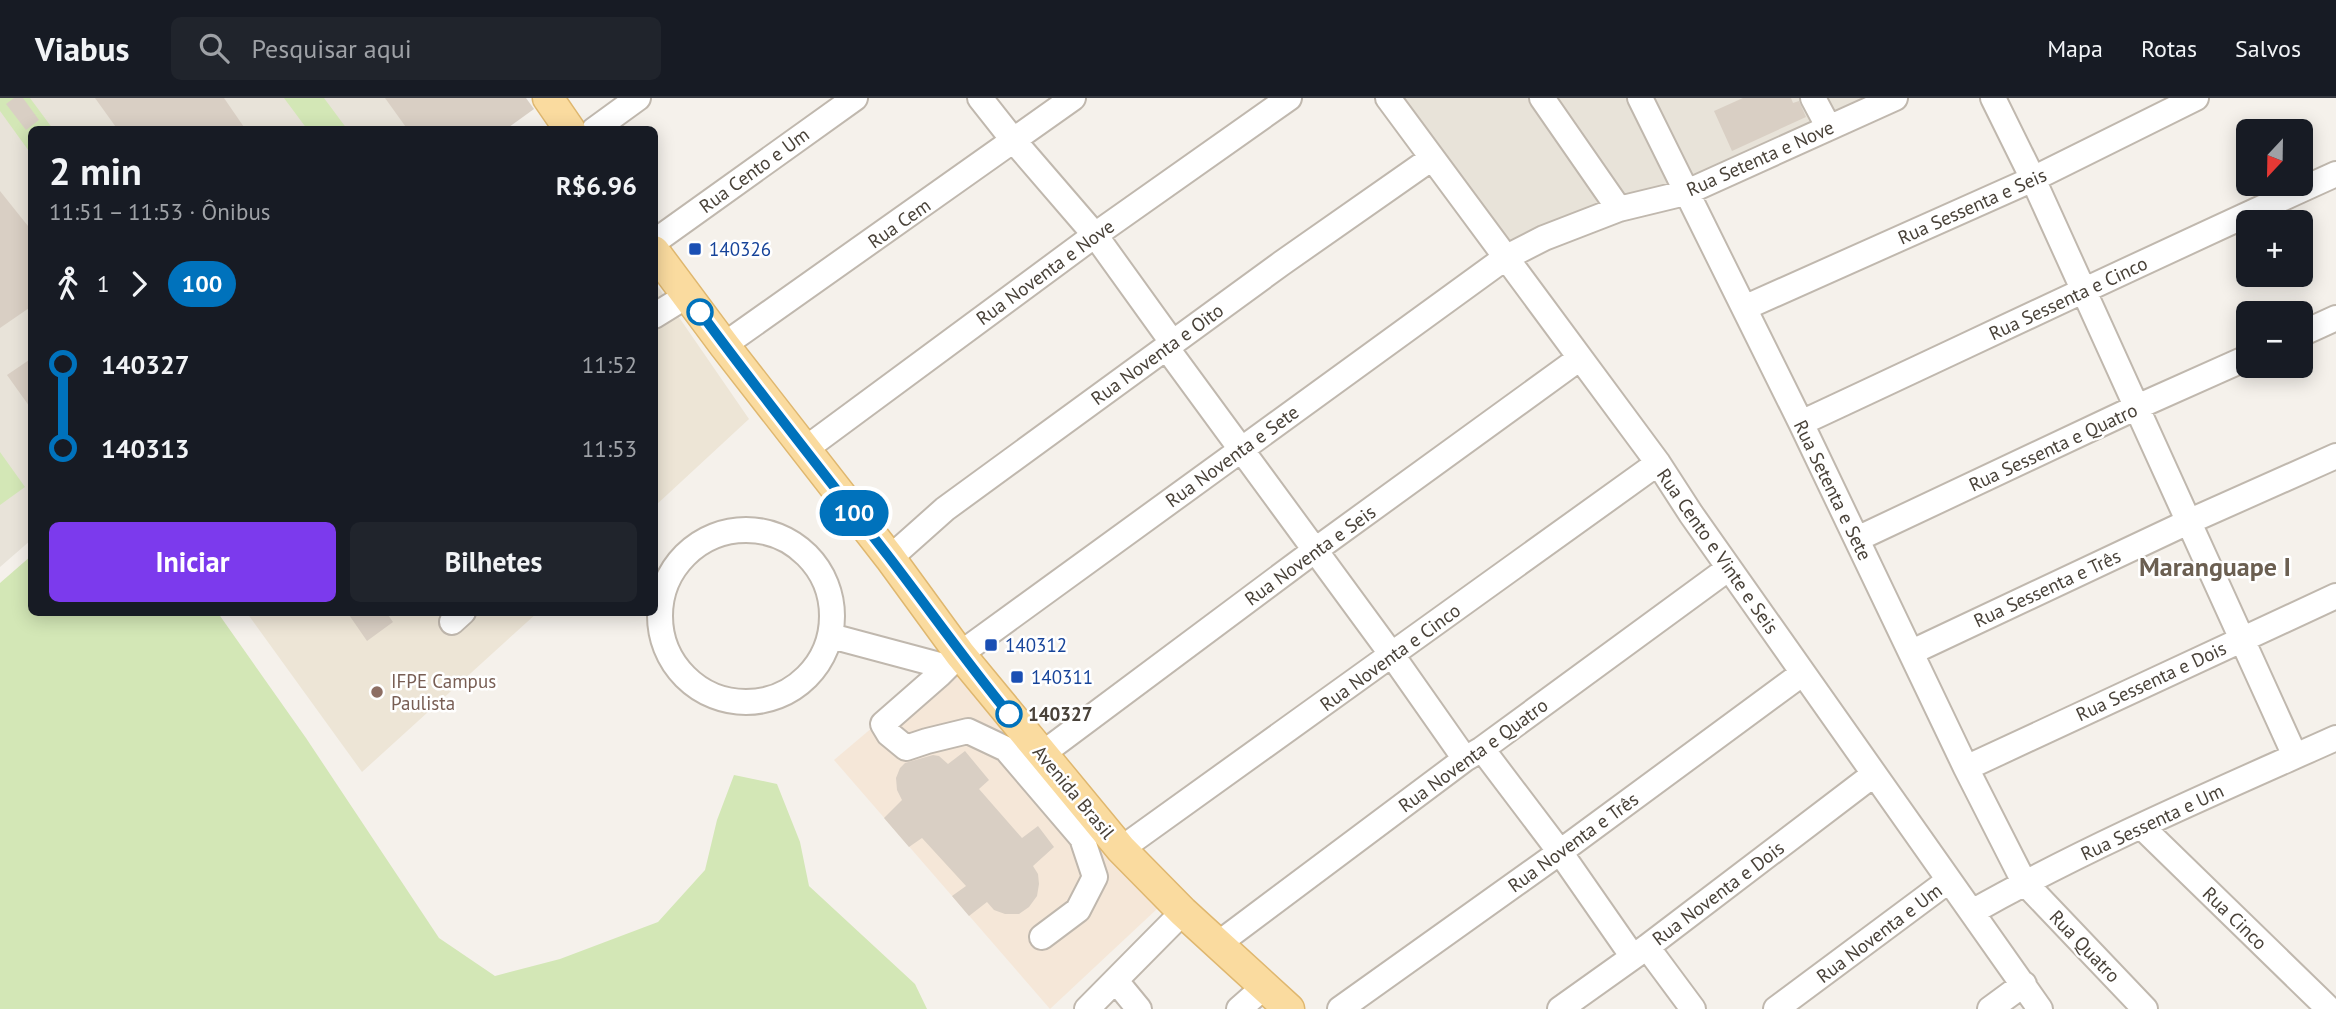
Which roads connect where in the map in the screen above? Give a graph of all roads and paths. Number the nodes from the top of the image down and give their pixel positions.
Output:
1 (548, 98) edge
2 (638, 98) edge
3 (855, 98) edge
4 (980, 98) edge
5 (1073, 98) edge
6 (1289, 98) edge
7 (1388, 98) edge
8 (1542, 98) edge
9 (1640, 98) edge
10 (1813, 98) edge
11 (1895, 98) edge
12 (1993, 98) edge
13 (2196, 98) edge
14 (567, 126) edge
15 (600, 126) edge
16 (1829, 128) junction
17 (1013, 141) junction
18 (1432, 158) junction
19 (2336, 174) edge
20 (2033, 179) junction
21 (1685, 192) junction
22 (1619, 209) junction
23 (1095, 235) junction
24 (658, 239) edge
25 (658, 256) edge
26 (1505, 258) junction
27 (2084, 292) junction
28 (688, 295) junction
29 (1744, 309) junction
30 (658, 314) edge
31 (2336, 318) edge
32 (2313, 329) edge
33 (724, 345) junction
34 (1169, 345) junction
35 (1580, 358) junction
36 (2236, 363) edge
37 (2137, 407) junction
38 (1801, 423) junction
39 (804, 450) junction
40 (1241, 450) junction
41 (2336, 456) edge
42 (1658, 463) junction
43 (2188, 522) junction
44 (1857, 540) junction
45 (1314, 551) junction
46 (890, 558) junction
47 (1728, 568) junction
48 (2336, 596) edge
49 (831, 636) junction
50 (2242, 639) junction
51 (1912, 652) junction
52 (1392, 655) junction
53 (954, 660) junction
54 (1803, 673) junction
55 (2336, 738) edge
56 (1042, 754) junction
57 (1474, 754) junction
58 (2295, 756) junction
59 (1966, 768) junction
60 (1873, 775) junction
61 (2142, 827) junction
62 (1121, 849) junction
63 (1560, 852) junction
64 (1948, 881) junction
65 (2024, 882) junction
66 (1183, 912) junction
67 (1972, 912) junction
68 (1042, 937) dead end
69 (1218, 944) junction
70 (1640, 952) junction
71 (1116, 981) junction
72 (2024, 984) junction
73 (1264, 987) junction
74 (1087, 1009) edge
75 (1139, 1009) edge
76 (1239, 1009) edge
77 (1289, 1009) edge
78 (1340, 1009) edge
79 (1560, 1009) edge
80 (1693, 1009) edge
81 (1776, 1009) edge
82 (1990, 1009) edge
83 (2039, 1009) edge
84 (2145, 1009) edge
85 (2329, 1009) edge

1 - 14 main road
2 - 15 street
3 - 24 street, Rua Cento e Um
4 - 17 street
5 - 17 street, Rua Cem
6 - 23 street, Rua Noventa e Nove
7 - 18 street, Rua Cento e Vinte e Seis
8 - 22 street
9 - 21 street, Rua Setenta e Sete
10 - 16 street
11 - 16 street, Rua Setenta e Nove
12 - 20 street
13 - 20 street, Rua Sessenta e Seis
16 - 21 street, Rua Setenta e Nove
17 - 23 street
17 - 33 street, Rua Cem
18 - 26 street, Rua Cento e Vinte e Seis
18 - 34 street, Rua Noventa e Oito
19 - 27 street, Rua Sessenta e Cinco
20 - 27 street
20 - 29 street, Rua Sessenta e Seis
21 - 22 street, Rua Setenta e Nove
21 - 29 street, Rua Setenta e Sete
22 - 26 street, Rua Setenta e Nove
23 - 34 street
23 - 39 street, Rua Noventa e Nove
25 - 28 main road, Avenida Brasil
26 - 35 street, Rua Cento e Vinte e Seis
26 - 40 street, Rua Noventa e Sete
27 - 37 street
27 - 38 street, Rua Sessenta e Cinco
28 - 30 street
28 - 33 main road, Avenida Brasil
29 - 38 street, Rua Setenta e Sete
31 - 32 street
33 - 39 main road, Avenida Brasil
34 - 40 street
34 - 46 street, Rua Noventa e Oito
35 - 42 street, Rua Cento e Vinte e Seis
35 - 45 street, Rua Noventa e Seis
36 - 37 street, Rua Sessenta e Quatro
37 - 43 street
37 - 44 street, Rua Sessenta e Quatro
38 - 44 street, Rua Setenta e Sete
39 - 46 main road, Avenida Brasil
40 - 45 street
40 - 53 street, Rua Noventa e Sete
41 - 43 street, Rua Sessenta e Três
42 - 47 street, Rua Cento e Vinte e Seis
42 - 52 street, Rua Noventa e Cinco
43 - 50 street
43 - 51 street, Rua Sessenta e Três
44 - 51 street, Rua Setenta e Sete
45 - 52 street
45 - 56 street, Rua Noventa e Seis
46 - 53 main road, Avenida Brasil
47 - 54 street, Rua Cento e Vinte e Seis
47 - 57 street, Rua Noventa e Quatro
48 - 50 street, Rua Sessenta e Dois
49 - 49 street
49 - 53 street
50 - 58 street
50 - 59 street, Rua Sessenta e Dois
51 - 59 street, Rua Setenta e Sete
52 - 57 street
52 - 62 street, Rua Noventa e Cinco
53 - 56 main road, Avenida Brasil
53 - 68 street, Rua Noventa e Sete
54 - 60 street, Rua Cento e Vinte e Seis
54 - 63 street, Rua Noventa e Três
55 - 58 street, Rua Sessenta e Um
56 - 62 main road, Avenida Brasil
57 - 63 street
57 - 69 street, Rua Noventa e Quatro
58 - 61 street, Rua Sessenta e Um
59 - 65 street, Rua Setenta e Sete
60 - 64 street, Rua Cento e Vinte e Seis
60 - 70 street, Rua Noventa e Dois
61 - 65 street, Rua Sessenta e Um
61 - 85 street, Rua Cinco
62 - 66 main road, Avenida Brasil
63 - 70 street
63 - 78 street, Rua Noventa e Três
64 - 67 street, Rua Cento e Vinte e Seis
64 - 81 street, Rua Noventa e Um
65 - 67 street, Rua Sessenta e Um
65 - 84 street, Rua Quatro
66 - 69 main road, Avenida Brasil
66 - 71 street
67 - 72 street, Rua Cento e Vinte e Seis
69 - 73 main road, Avenida Brasil
70 - 79 street, Rua Noventa e Dois
70 - 80 street
71 - 74 street
71 - 75 street
72 - 82 street
72 - 83 street, Rua Cento e Vinte e Seis
73 - 76 street
73 - 77 main road, Avenida Brasil

